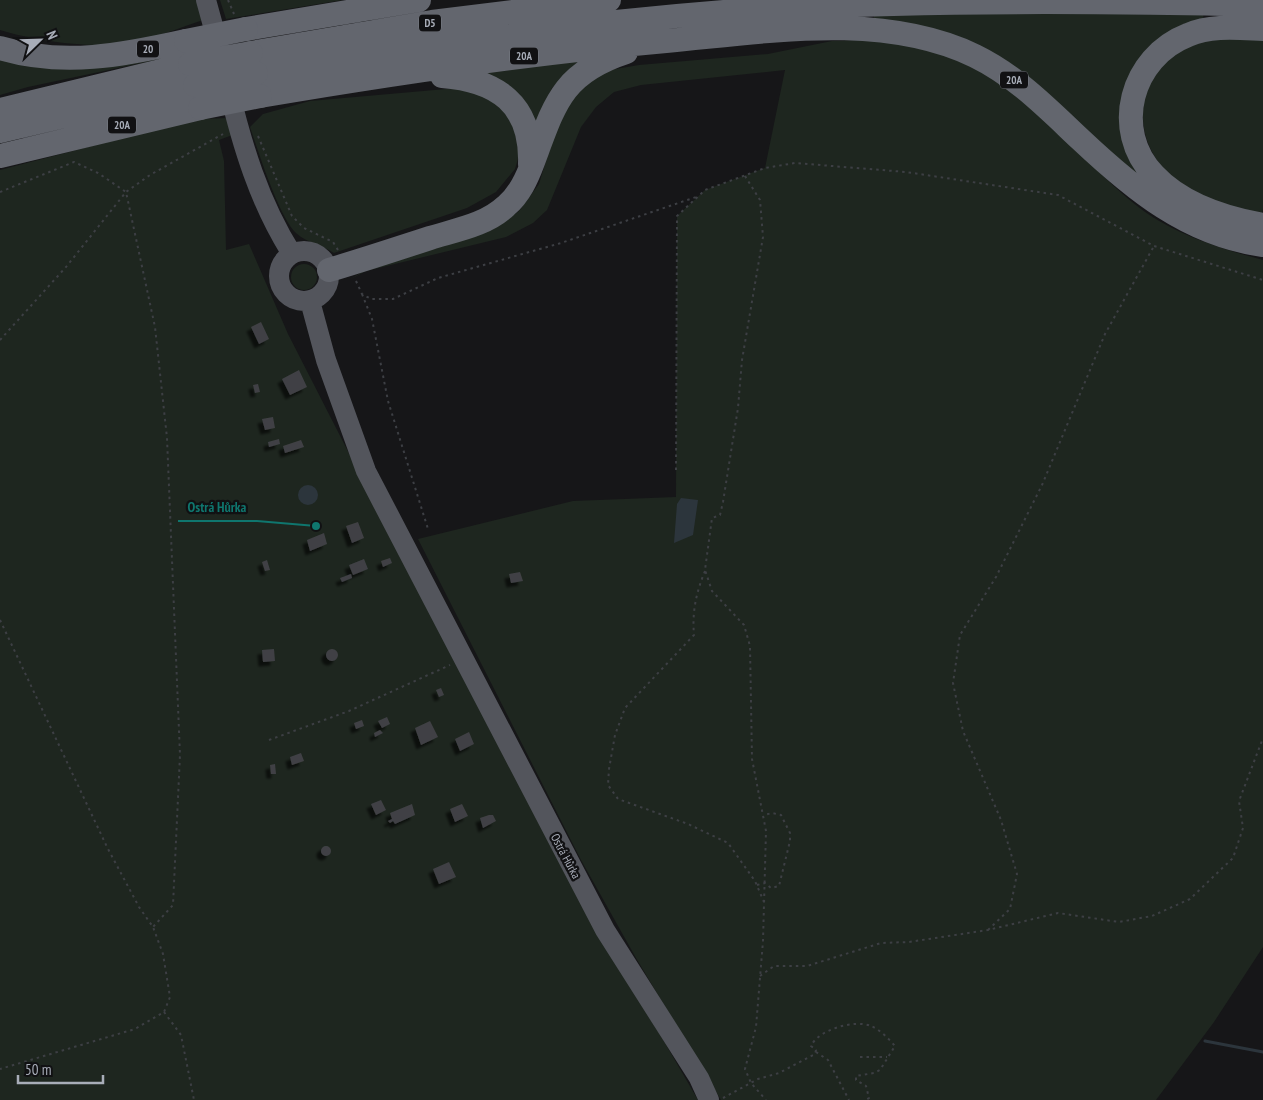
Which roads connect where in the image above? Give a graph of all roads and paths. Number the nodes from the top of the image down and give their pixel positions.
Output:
1 (206, 0) edge
2 (419, 0) edge
3 (609, 0) edge
4 (1263, 5) edge
5 (1263, 29) edge
6 (656, 42) junction
7 (0, 48) edge
8 (256, 74) junction
9 (393, 74) junction
10 (193, 75) junction
11 (0, 110) edge
12 (237, 124) junction
13 (0, 132) edge
14 (258, 135) dead end
15 (0, 156) edge
16 (528, 176) junction
17 (745, 176) junction
18 (0, 192) edge
19 (126, 192) junction
20 (698, 196) junction
21 (1263, 225) edge
22 (1263, 245) edge
23 (1154, 246) junction
24 (292, 254) junction
25 (340, 267) junction
26 (1263, 280) edge
27 (362, 294) junction
28 (310, 301) junction
29 (0, 340) edge
30 (676, 470) dead end
31 (428, 529) dead end
32 (705, 570) junction
33 (0, 620) edge
34 (464, 659) junction
35 (1263, 738) edge
36 (269, 740) dead end
37 (763, 815) junction
38 (765, 883) junction
39 (756, 885) junction
40 (764, 904) junction
41 (153, 927) junction
42 (988, 930) junction
43 (760, 977) junction
44 (164, 1012) junction
45 (816, 1052) junction
46 (860, 1057) dead end
47 (887, 1057) junction
48 (0, 1069) edge
49 (751, 1083) junction
50 (194, 1100) edge
51 (709, 1100) edge
52 (719, 1100) edge
53 (766, 1100) edge
54 (849, 1100) edge
55 (866, 1100) edge

1 - 12 main road
2 - 7 highway, 20, bridge
3 - 8 highway, D5
4 - 8 highway, D5
5 - 21 highway
6 - 9 highway, 20A
6 - 16 highway
6 - 22 highway, 20A
8 - 9 highway, 20A
8 - 10 highway, D5, bridge
8 - 15 highway, 20A, bridge
9 - 16 highway
10 - 11 highway, D5
10 - 13 highway, D5
12 - 19 path
12 - 24 main road
14 - 25 path
16 - 25 highway
17 - 20 path
17 - 23 path
17 - 32 path
18 - 19 path
19 - 29 path
19 - 41 path
20 - 27 path
20 - 30 path
23 - 26 path
23 - 42 path
24 - 25 main road
24 - 28 main road
25 - 27 path
25 - 28 main road
27 - 31 path
28 - 34 main road, Ostrá Hůrka
32 - 37 path
32 - 39 path
33 - 41 path
34 - 36 path
34 - 51 main road, Ostrá Hůrka
35 - 42 path
37 - 38 path
37 - 38 path
38 - 39 path
38 - 40 path
39 - 40 path
40 - 43 path
41 - 44 path
42 - 43 path
43 - 49 path
44 - 48 path
44 - 50 path
45 - 47 path
45 - 49 path
45 - 54 path
46 - 47 path
47 - 55 path
49 - 52 path
49 - 53 path

